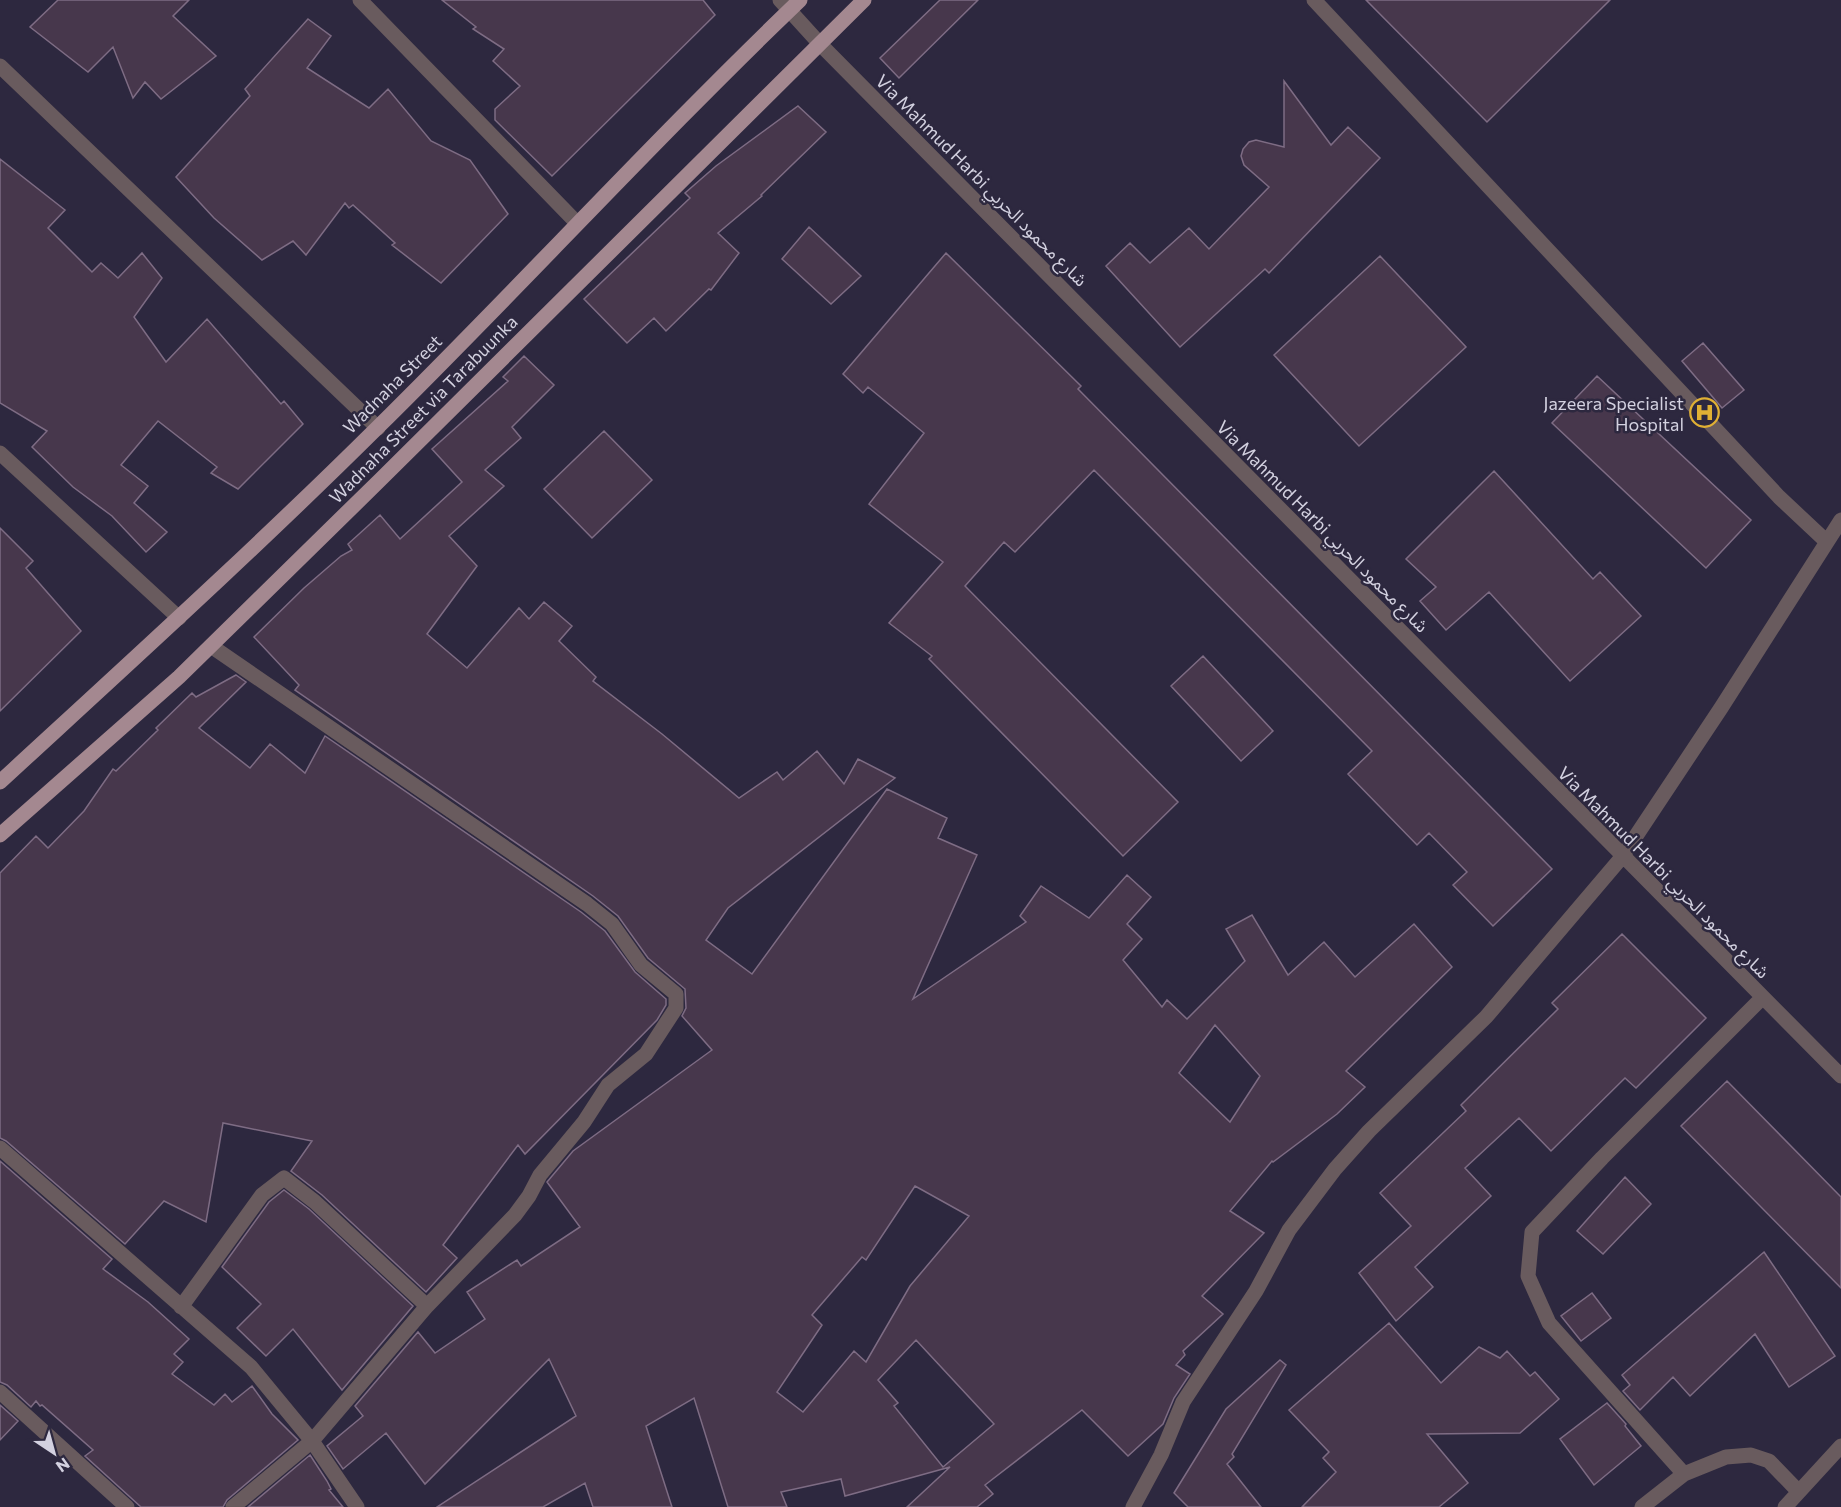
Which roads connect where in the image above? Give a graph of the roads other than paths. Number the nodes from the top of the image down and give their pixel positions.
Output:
1 (360, 0) edge
2 (864, 0) edge
3 (1314, 0) edge
4 (790, 3) edge
5 (820, 44) junction
6 (0, 66) edge
7 (577, 223) junction
8 (378, 428) junction
9 (0, 453) edge
10 (1841, 520) edge
11 (1827, 542) junction
12 (179, 618) junction
13 (211, 646) junction
14 (0, 782) edge
15 (0, 835) edge
16 (1622, 857) junction
17 (1762, 998) junction
18 (1841, 1076) edge
19 (0, 1148) edge
20 (427, 1306) junction
21 (181, 1307) junction
22 (0, 1392) edge
23 (312, 1441) junction
24 (1841, 1446) edge
25 (1684, 1474) junction
26 (1798, 1491) junction
27 (127, 1507) edge
28 (234, 1507) edge
29 (357, 1507) edge
30 (1133, 1507) edge
31 (1642, 1507) edge
32 (1785, 1507) edge

1 - 7 street
2 - 5 main road, Wadnaha Street via Tarabuunka
3 - 11 street
4 - 5 street, Via Mahmud Harbi شارع محمود الحربي
4 - 7 main road, Wadnaha Street
5 - 13 main road, Wadnaha Street via Tarabuunka
5 - 16 street, Via Mahmud Harbi شارع محمود الحربي
6 - 8 street
7 - 8 main road, Wadnaha Street
8 - 12 main road, Wadnaha Street
9 - 12 street
10 - 11 street
11 - 16 street
12 - 14 main road, Wadnaha Street
13 - 15 main road, Wadnaha Street via Tarabuunka
13 - 20 street
16 - 17 street, Via Mahmud Harbi شارع محمود الحربي
16 - 30 street
17 - 18 street, Via Mahmud Harbi شارع محمود الحربي
17 - 25 street
19 - 21 street
20 - 21 street
20 - 23 street
21 - 23 street
22 - 27 street
23 - 28 street
23 - 29 street
24 - 26 street
25 - 26 street
25 - 31 street
26 - 32 street

